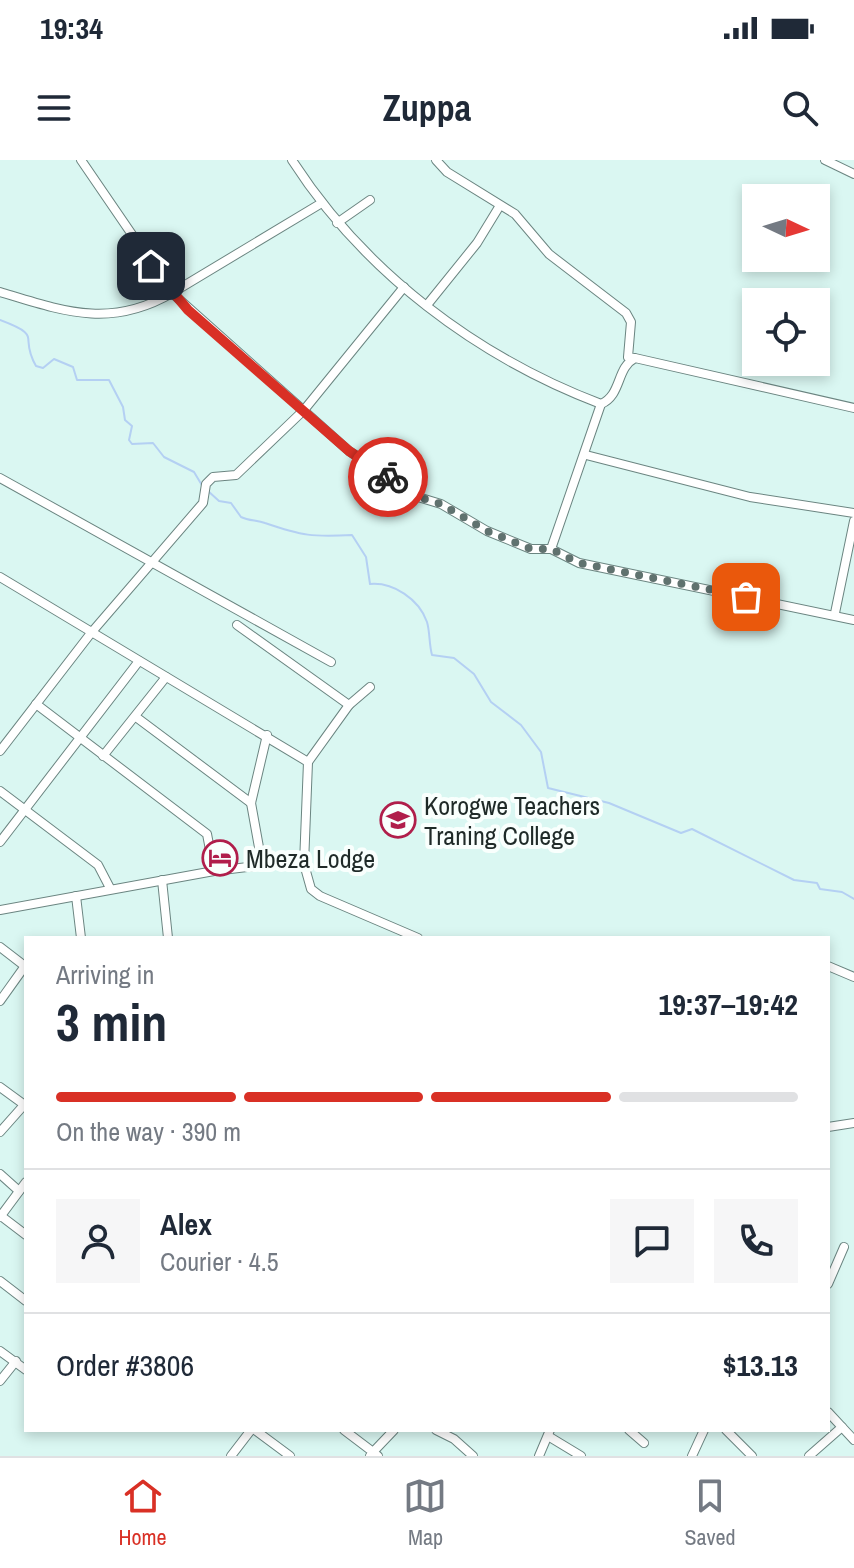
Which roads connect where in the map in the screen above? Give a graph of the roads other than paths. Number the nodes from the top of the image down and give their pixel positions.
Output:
1 (81, 160) edge
2 (292, 160) edge
3 (436, 160) edge
4 (825, 160) edge
5 (854, 174) edge
6 (370, 200) dead end
7 (320, 204) junction
8 (499, 207) junction
9 (337, 223) junction
10 (404, 287) junction
11 (0, 292) edge
12 (172, 293) junction
13 (427, 305) junction
14 (635, 358) junction
15 (601, 404) junction
16 (854, 408) edge
17 (304, 410) junction
18 (586, 455) junction
19 (0, 478) edge
20 (854, 513) edge
21 (854, 521) edge
22 (551, 549) junction
23 (153, 561) junction
24 (0, 577) edge
25 (835, 613) junction
26 (854, 620) edge
27 (237, 625) dead end
28 (91, 633) junction
29 (311, 652) junction
30 (139, 661) junction
31 (331, 662) dead end
32 (304, 671) junction
33 (166, 677) junction
34 (370, 687) dead end
35 (36, 704) junction
36 (349, 705) junction
37 (136, 717) junction
38 (267, 735) junction
39 (80, 740) junction
40 (0, 751) edge
41 (103, 756) junction
42 (308, 762) junction
43 (0, 791) edge
44 (251, 803) junction
45 (24, 810) junction
46 (0, 842) edge
47 (262, 864) junction
48 (304, 864) junction
49 (214, 871) junction
50 (162, 880) junction
51 (110, 888) junction
52 (76, 896) junction
53 (0, 910) edge
54 (81, 936) edge
55 (168, 936) edge
56 (413, 936) edge
57 (0, 947) edge
58 (24, 966) edge
59 (830, 967) edge
60 (24, 968) edge
61 (854, 977) edge
62 (0, 1001) edge
63 (0, 1087) edge
64 (24, 1104) edge
65 (24, 1106) edge
66 (854, 1123) edge
67 (830, 1127) edge
68 (0, 1132) edge
69 (0, 1174) edge
70 (24, 1185) edge
71 (19, 1191) junction
72 (0, 1216) edge
73 (24, 1234) edge
74 (844, 1247) dead end
75 (830, 1279) edge
76 (0, 1281) edge
77 (24, 1299) edge
78 (0, 1351) edge
79 (16, 1361) junction
80 (24, 1368) edge
81 (0, 1381) edge
82 (830, 1414) edge
83 (842, 1427) junction
84 (251, 1432) edge
85 (256, 1432) edge
86 (346, 1432) edge
87 (392, 1432) edge
88 (440, 1432) edge
89 (631, 1432) edge
90 (703, 1432) edge
91 (728, 1432) edge
92 (549, 1433) edge
93 (854, 1440) edge
94 (644, 1443) dead end
95 (374, 1455) edge
96 (231, 1456) edge
97 (290, 1456) edge
98 (473, 1456) edge
99 (539, 1456) edge
100 (581, 1456) edge
101 (692, 1456) edge
102 (752, 1456) edge
103 (809, 1456) edge

1 - 12 street
2 - 7 street
3 - 8 street
4 - 5 street
6 - 9 street
7 - 9 street
7 - 12 street
8 - 13 street
8 - 14 street
9 - 10 street
10 - 13 street
10 - 17 street
11 - 12 street
12 - 17 street
13 - 15 street
14 - 15 street
14 - 16 street
15 - 18 street
17 - 22 street
17 - 23 street
18 - 20 street
18 - 22 street
19 - 23 street
21 - 25 street
22 - 25 street
23 - 28 street
23 - 29 street
24 - 28 street
25 - 26 street
27 - 32 street
28 - 30 street
28 - 35 street
29 - 31 street
29 - 32 street
30 - 33 street
30 - 39 street
32 - 36 street
33 - 37 street
33 - 38 street
34 - 36 street
35 - 39 street
35 - 40 street
36 - 42 street
37 - 41 street
37 - 44 street
38 - 42 street
38 - 44 street
39 - 41 street
39 - 45 street
41 - 49 street
42 - 48 street
43 - 45 street
44 - 47 street
45 - 46 street
45 - 51 street
47 - 48 street
47 - 49 street
48 - 56 street
49 - 50 street
50 - 51 street
50 - 55 street
51 - 52 street
52 - 53 street
52 - 54 street
57 - 58 street
59 - 61 street
60 - 62 street
63 - 64 street
65 - 68 street
66 - 67 street
69 - 71 street
70 - 71 street
71 - 72 street
72 - 73 street
74 - 75 street
76 - 77 street
78 - 79 street
79 - 80 street
79 - 81 street
82 - 83 street
83 - 93 street
83 - 103 street
84 - 96 street
85 - 97 street
86 - 95 street
87 - 95 street
88 - 98 street
89 - 94 street
90 - 101 street
91 - 102 street
92 - 99 street
92 - 100 street

